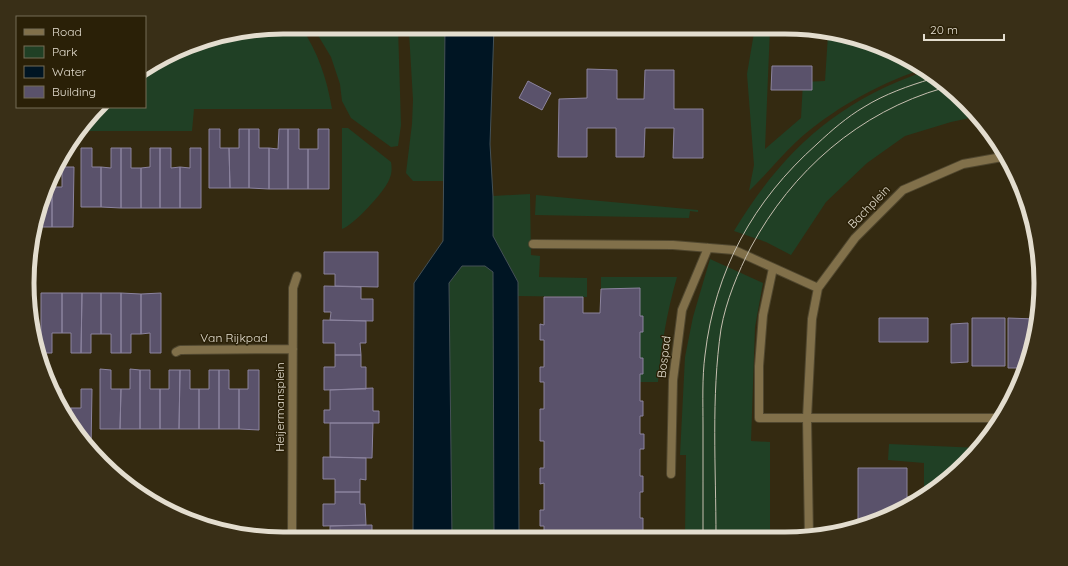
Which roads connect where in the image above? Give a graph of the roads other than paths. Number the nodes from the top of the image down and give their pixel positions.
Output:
1 (1000, 157) edge
2 (533, 244) dead end
3 (708, 248) junction
4 (773, 268) junction
5 (297, 276) dead end
6 (818, 288) junction
7 (293, 349) junction
8 (176, 352) dead end
9 (807, 418) junction
10 (994, 418) edge
11 (671, 474) dead end
12 (809, 531) edge
13 (292, 532) edge

1 - 6 street, Bachplein
2 - 3 street
3 - 4 street
3 - 11 street, Bospad
4 - 6 street
4 - 9 street
5 - 7 street, Heijermansplein
6 - 9 street, Bachplein
7 - 8 street, Van Rijkpad
7 - 13 street, Heijermansplein
9 - 10 street
9 - 12 street, Bachplein

